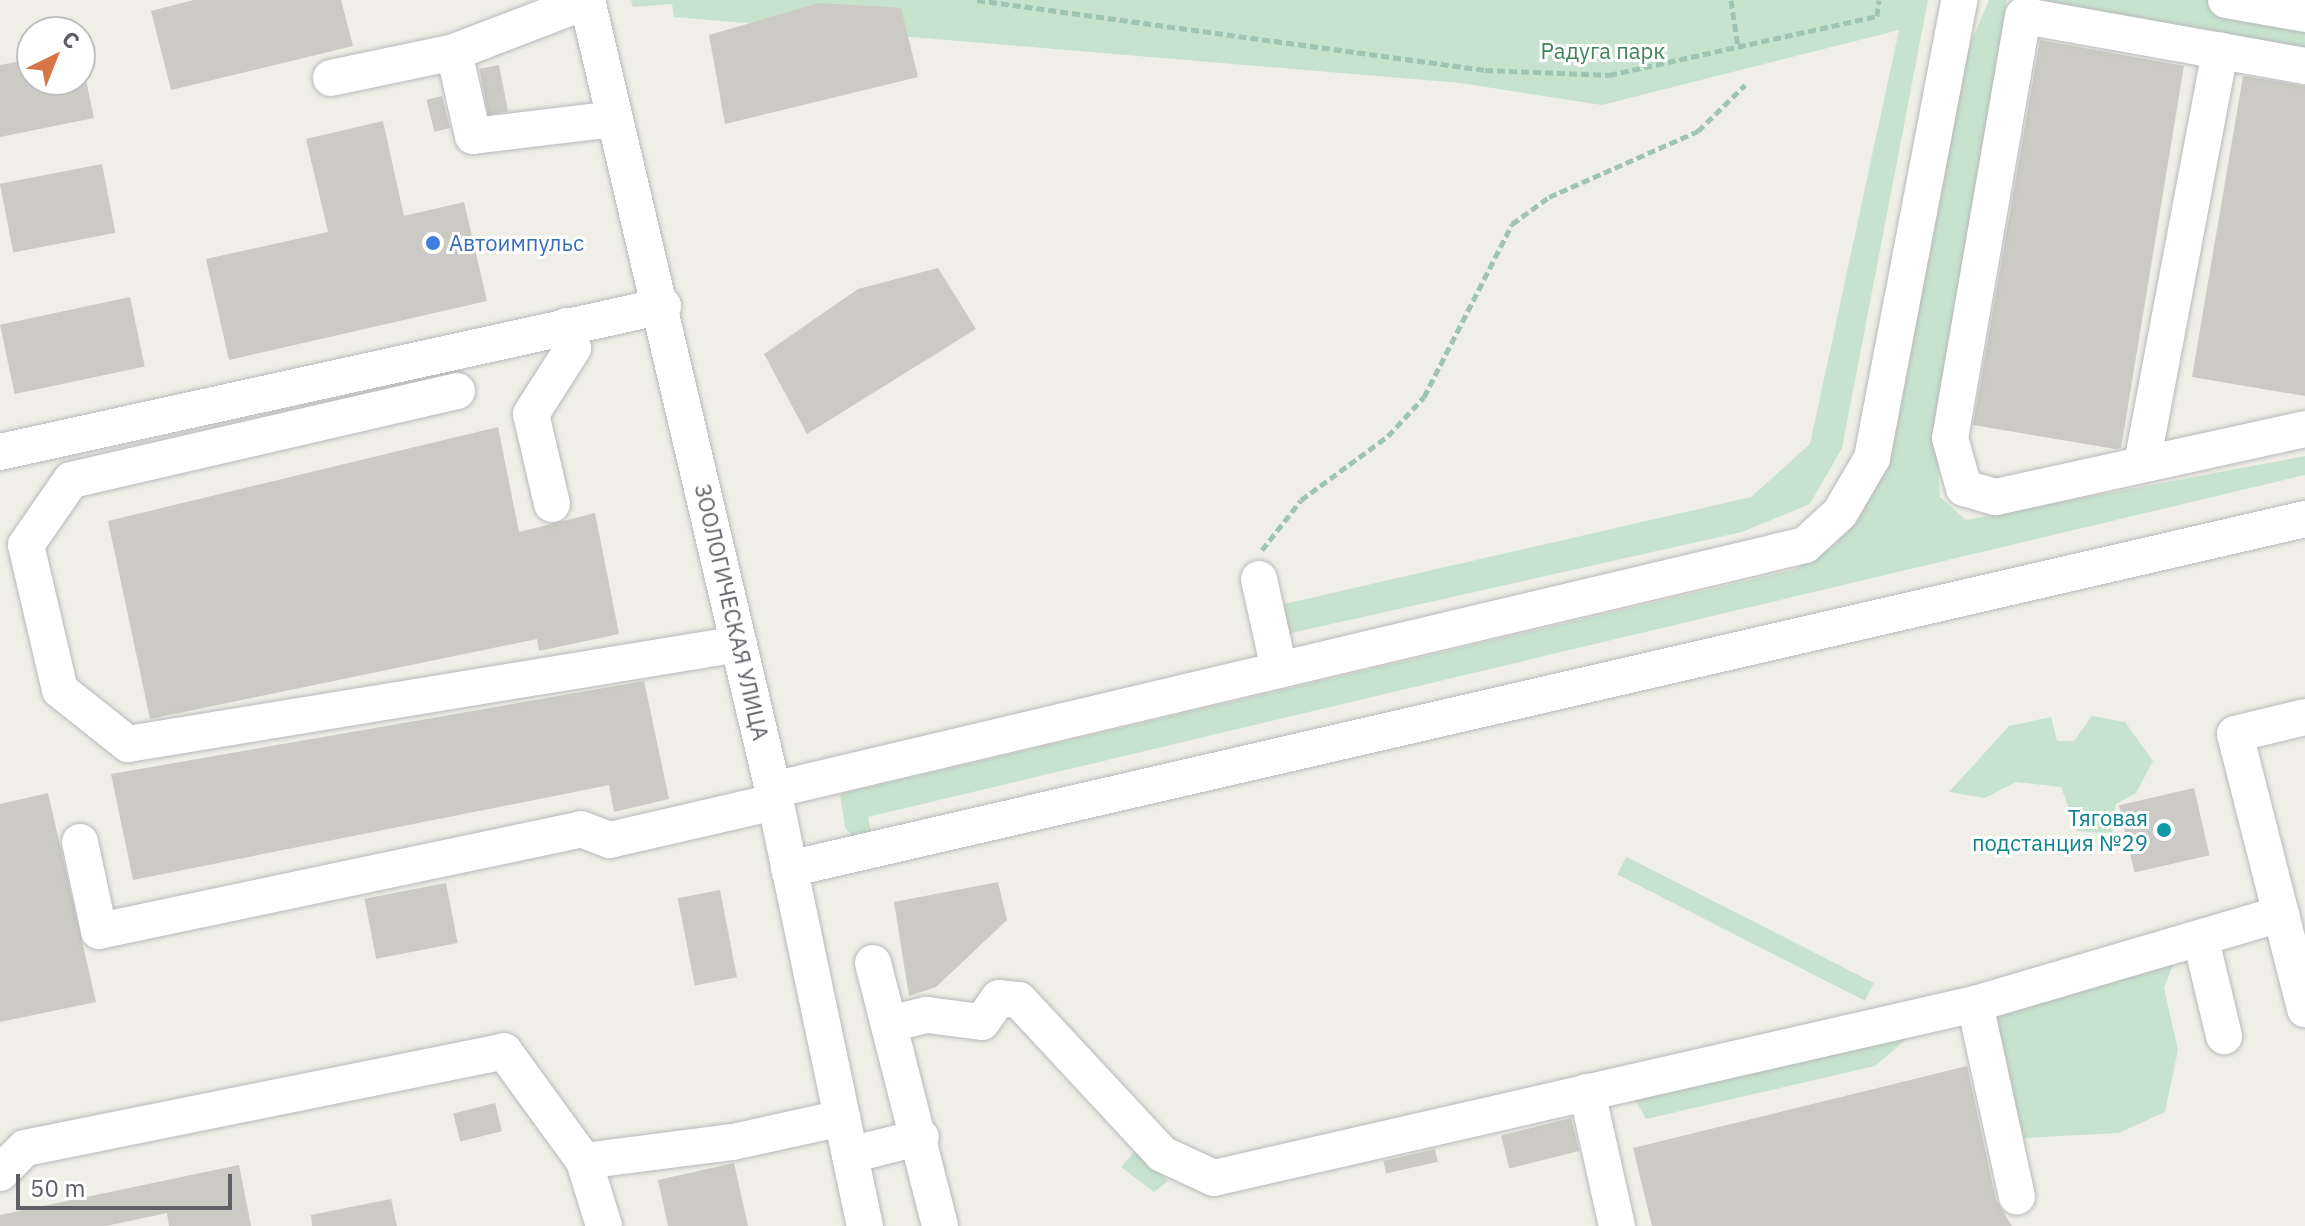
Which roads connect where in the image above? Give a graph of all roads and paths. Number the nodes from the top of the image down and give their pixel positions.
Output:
1 (587, 0) edge
2 (977, 0) edge
3 (1731, 0) edge
4 (1879, 0) edge
5 (1959, 0) edge
6 (2226, 0) edge
7 (2305, 14) edge
8 (1738, 47) junction
9 (2220, 50) junction
10 (454, 52) junction
11 (2305, 66) edge
12 (331, 78) dead end
13 (1745, 85) dead end
14 (613, 119) junction
15 (663, 306) junction
16 (566, 326) junction
17 (457, 391) dead end
18 (2305, 429) edge
19 (0, 452) edge
20 (2142, 464) junction
21 (552, 504) dead end
22 (2305, 519) edge
23 (1259, 579) joint
24 (739, 644) junction
25 (1279, 669) junction
26 (2305, 717) edge
27 (774, 796) junction
28 (80, 842) dead end
29 (789, 869) junction
30 (2281, 914) junction
31 (2201, 940) junction
32 (873, 963) dead end
33 (1975, 1004) junction
34 (2305, 1009) edge
35 (890, 1024) junction
36 (2224, 1036) dead end
37 (1587, 1092) junction
38 (842, 1118) junction
39 (921, 1137) junction
40 (850, 1155) junction
41 (584, 1161) junction
42 (0, 1173) edge
43 (2017, 1196) dead end
44 (604, 1226) edge
45 (865, 1226) edge
46 (940, 1226) edge
47 (1617, 1226) edge

1 - 10 street
1 - 14 street, ЗООЛОГИЧЕСКАЯ УЛИЦА
2 - 8 path
3 - 8 path
4 - 8 path
5 - 25 street
6 - 7 street
9 - 11 street
9 - 20 street
9 - 20 street
10 - 12 street
10 - 14 street
13 - 23 path
14 - 15 street, ЗООЛОГИЧЕСКАЯ УЛИЦА
15 - 16 street
15 - 24 street, ЗООЛОГИЧЕСКАЯ УЛИЦА
16 - 19 street
16 - 21 street
17 - 24 street
18 - 20 street
22 - 29 street
23 - 25 street
24 - 27 street, ЗООЛОГИЧЕСКАЯ УЛИЦА
25 - 27 street
26 - 30 street
27 - 28 street
27 - 29 street, ЗООЛОГИЧЕСКАЯ УЛИЦА
29 - 38 street, ЗООЛОГИЧЕСКАЯ УЛИЦА
30 - 31 street
30 - 34 street
31 - 33 street
31 - 36 street
32 - 35 street
33 - 37 street
33 - 43 street
35 - 37 street
35 - 39 street
37 - 47 street
38 - 40 street, ЗООЛОГИЧЕСКАЯ УЛИЦА
38 - 41 street
39 - 40 street
39 - 46 street
40 - 45 street, ЗООЛОГИЧЕСКАЯ УЛИЦА
41 - 42 street
41 - 44 street

